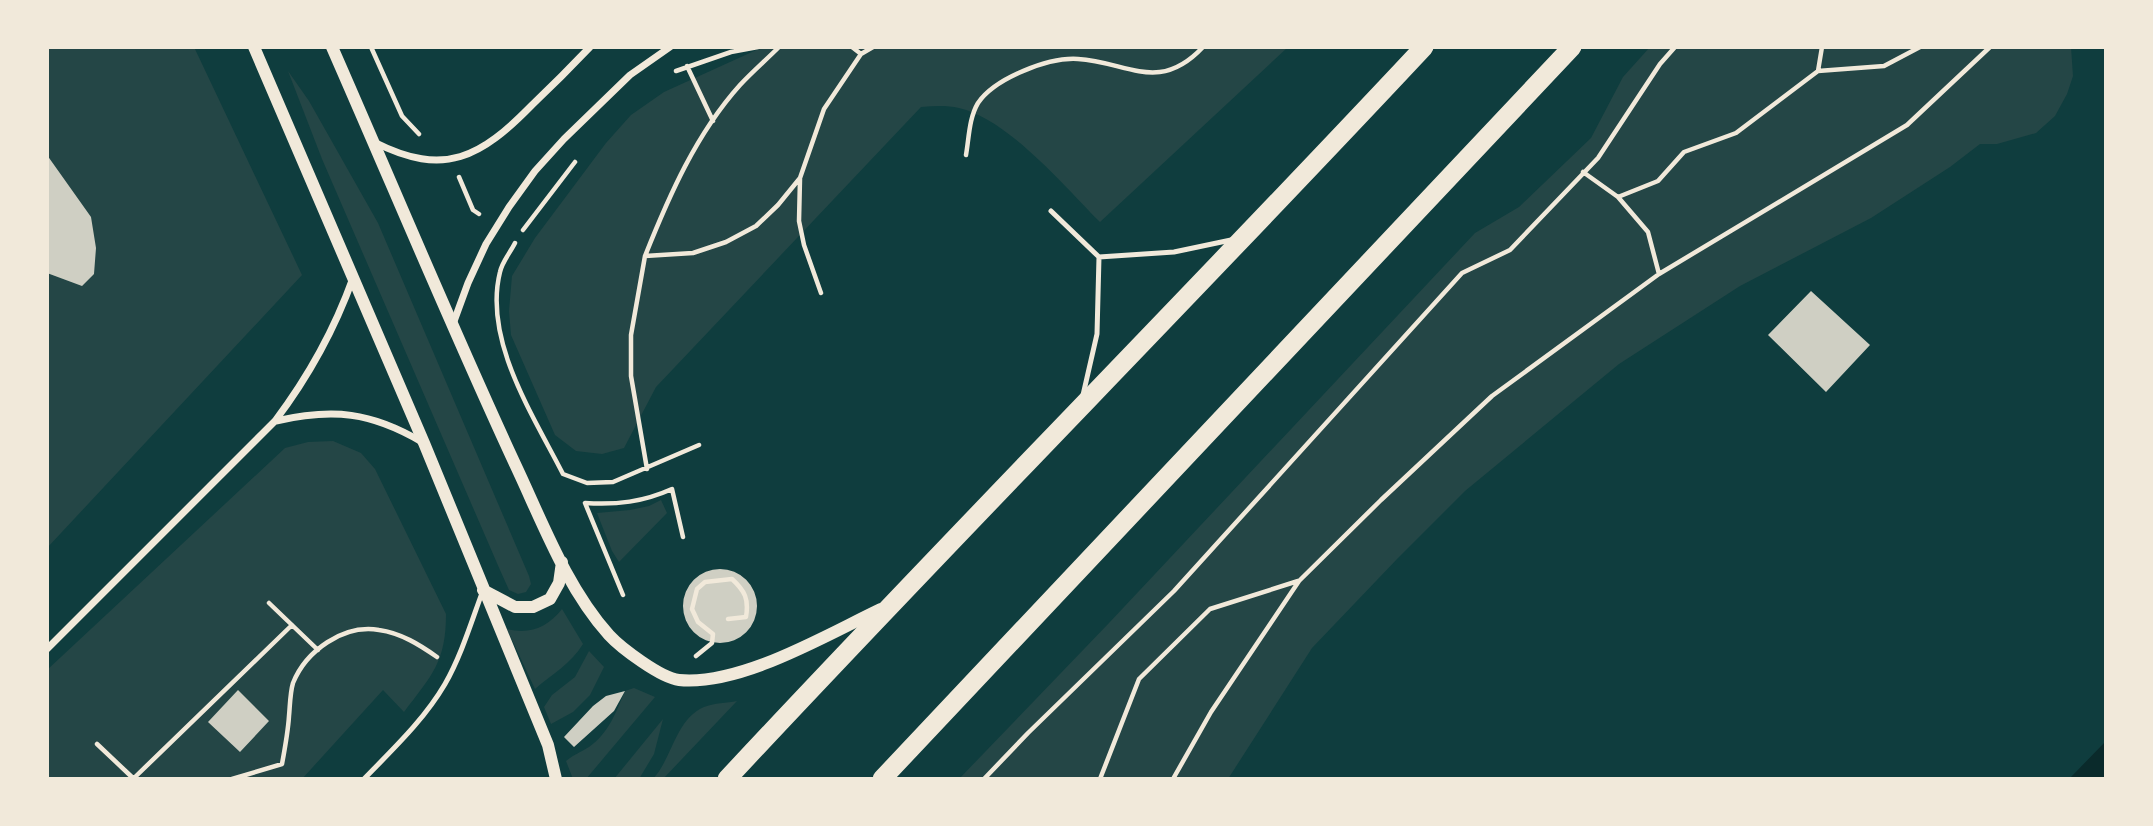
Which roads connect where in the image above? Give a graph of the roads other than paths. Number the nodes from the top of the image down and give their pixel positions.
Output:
1 (254, 47) edge
2 (332, 47) edge
3 (590, 47) edge
4 (670, 47) edge
5 (1424, 47) edge
6 (1572, 47) edge
7 (374, 142) junction
8 (1051, 211) dead end
9 (1248, 236) junction
10 (1099, 257) junction
11 (353, 278) junction
12 (452, 325) junction
13 (1078, 411) junction
14 (275, 421) junction
15 (424, 443) junction
16 (562, 562) junction
17 (483, 590) junction
18 (889, 605) junction
19 (47, 649) edge
20 (364, 779) edge
21 (556, 779) edge
22 (727, 779) edge
23 (881, 779) edge

1 - 11 street
2 - 7 street
3 - 7 street
4 - 12 street
5 - 9 highway
6 - 23 highway
7 - 12 street
8 - 10 lane
9 - 10 lane
9 - 13 highway
10 - 13 lane
11 - 14 street
11 - 15 street
12 - 16 street
13 - 18 highway
14 - 15 street
14 - 19 street
15 - 17 street
16 - 17 street
16 - 18 street
17 - 20 lane
17 - 21 street
18 - 22 highway

